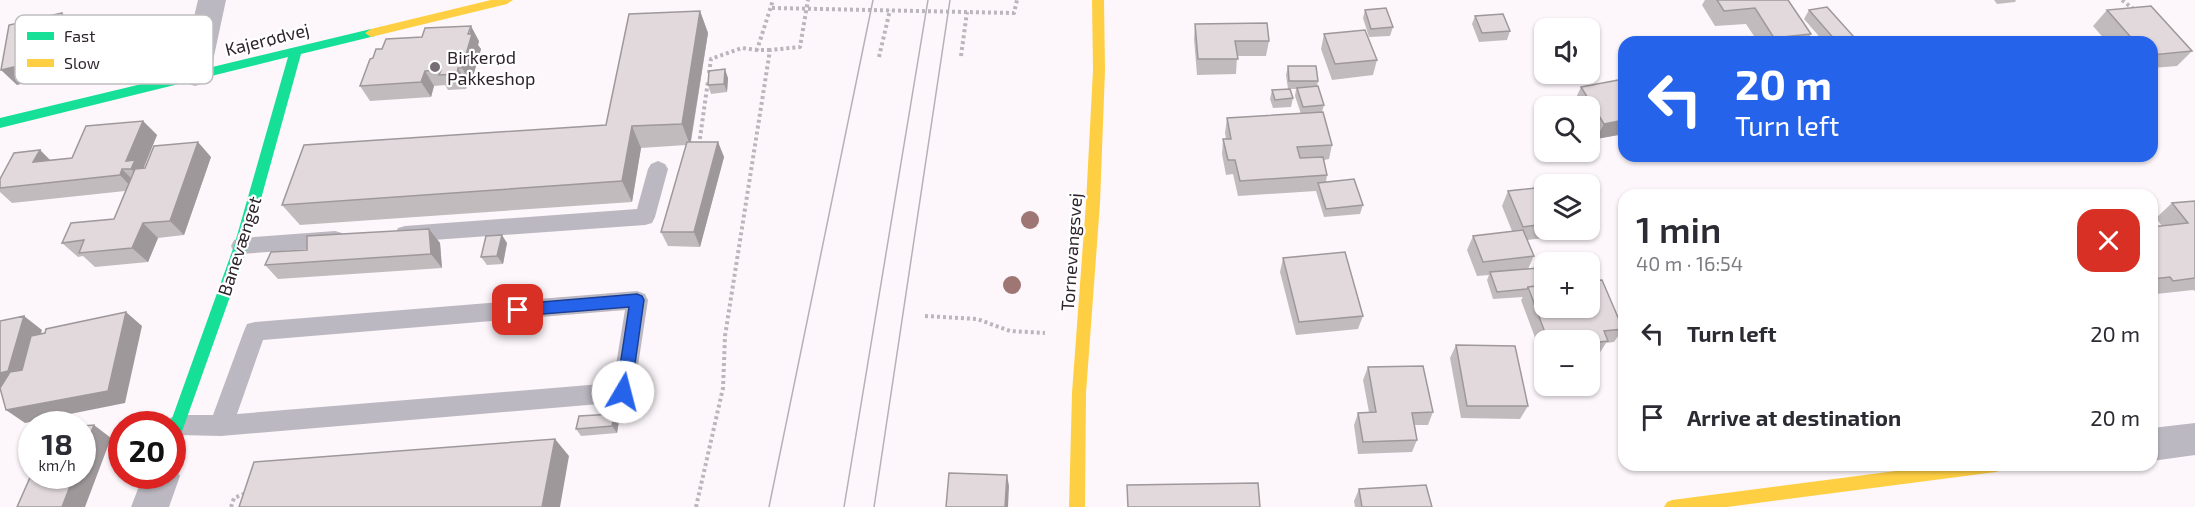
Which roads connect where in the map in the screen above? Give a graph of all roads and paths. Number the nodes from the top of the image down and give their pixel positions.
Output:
1 (212, 0) edge
2 (507, 0) edge
3 (773, 0) edge
4 (808, 0) edge
5 (1017, 0) edge
6 (1098, 0) edge
7 (2122, 0) edge
8 (771, 9) junction
9 (890, 10) junction
10 (967, 12) junction
11 (1014, 13) joint
12 (209, 15) edge
13 (2144, 17) edge
14 (296, 50) junction
15 (757, 50) junction
16 (770, 50) junction
17 (961, 56) dead end
18 (879, 57) dead end
19 (213, 71) edge
20 (158, 84) edge
21 (0, 123) edge
22 (658, 169) joint
23 (384, 236) edge
24 (360, 238) edge
25 (241, 246) junction
26 (925, 316) dead end
27 (1084, 335) junction
28 (183, 411) edge
29 (221, 426) junction
30 (186, 431) edge
31 (2195, 439) edge
32 (2158, 444) edge
33 (1950, 471) edge
34 (156, 489) edge
35 (249, 492) edge
36 (150, 507) edge
37 (231, 507) edge
38 (696, 507) edge
39 (1077, 507) edge
40 (1672, 507) edge

1 - 12 street
2 - 14 street, Kajerødvej
3 - 8 path
4 - 16 path
5 - 11 path
6 - 27 street, Tornevangsvej
7 - 13 path
8 - 9 path
8 - 15 path
9 - 10 path
9 - 18 path
10 - 11 path
10 - 17 path
14 - 19 street, Kajerødvej
14 - 25 street, Banevænget
15 - 16 path
15 - 22 path
16 - 38 path
20 - 21 street, Kajerødvej
22 - 23 lane
24 - 25 lane
25 - 28 street, Banevænget
26 - 27 path
27 - 39 street, Tornevangsvej
29 - 29 lane
29 - 30 lane
31 - 32 street
33 - 40 street
34 - 36 street
35 - 37 path

